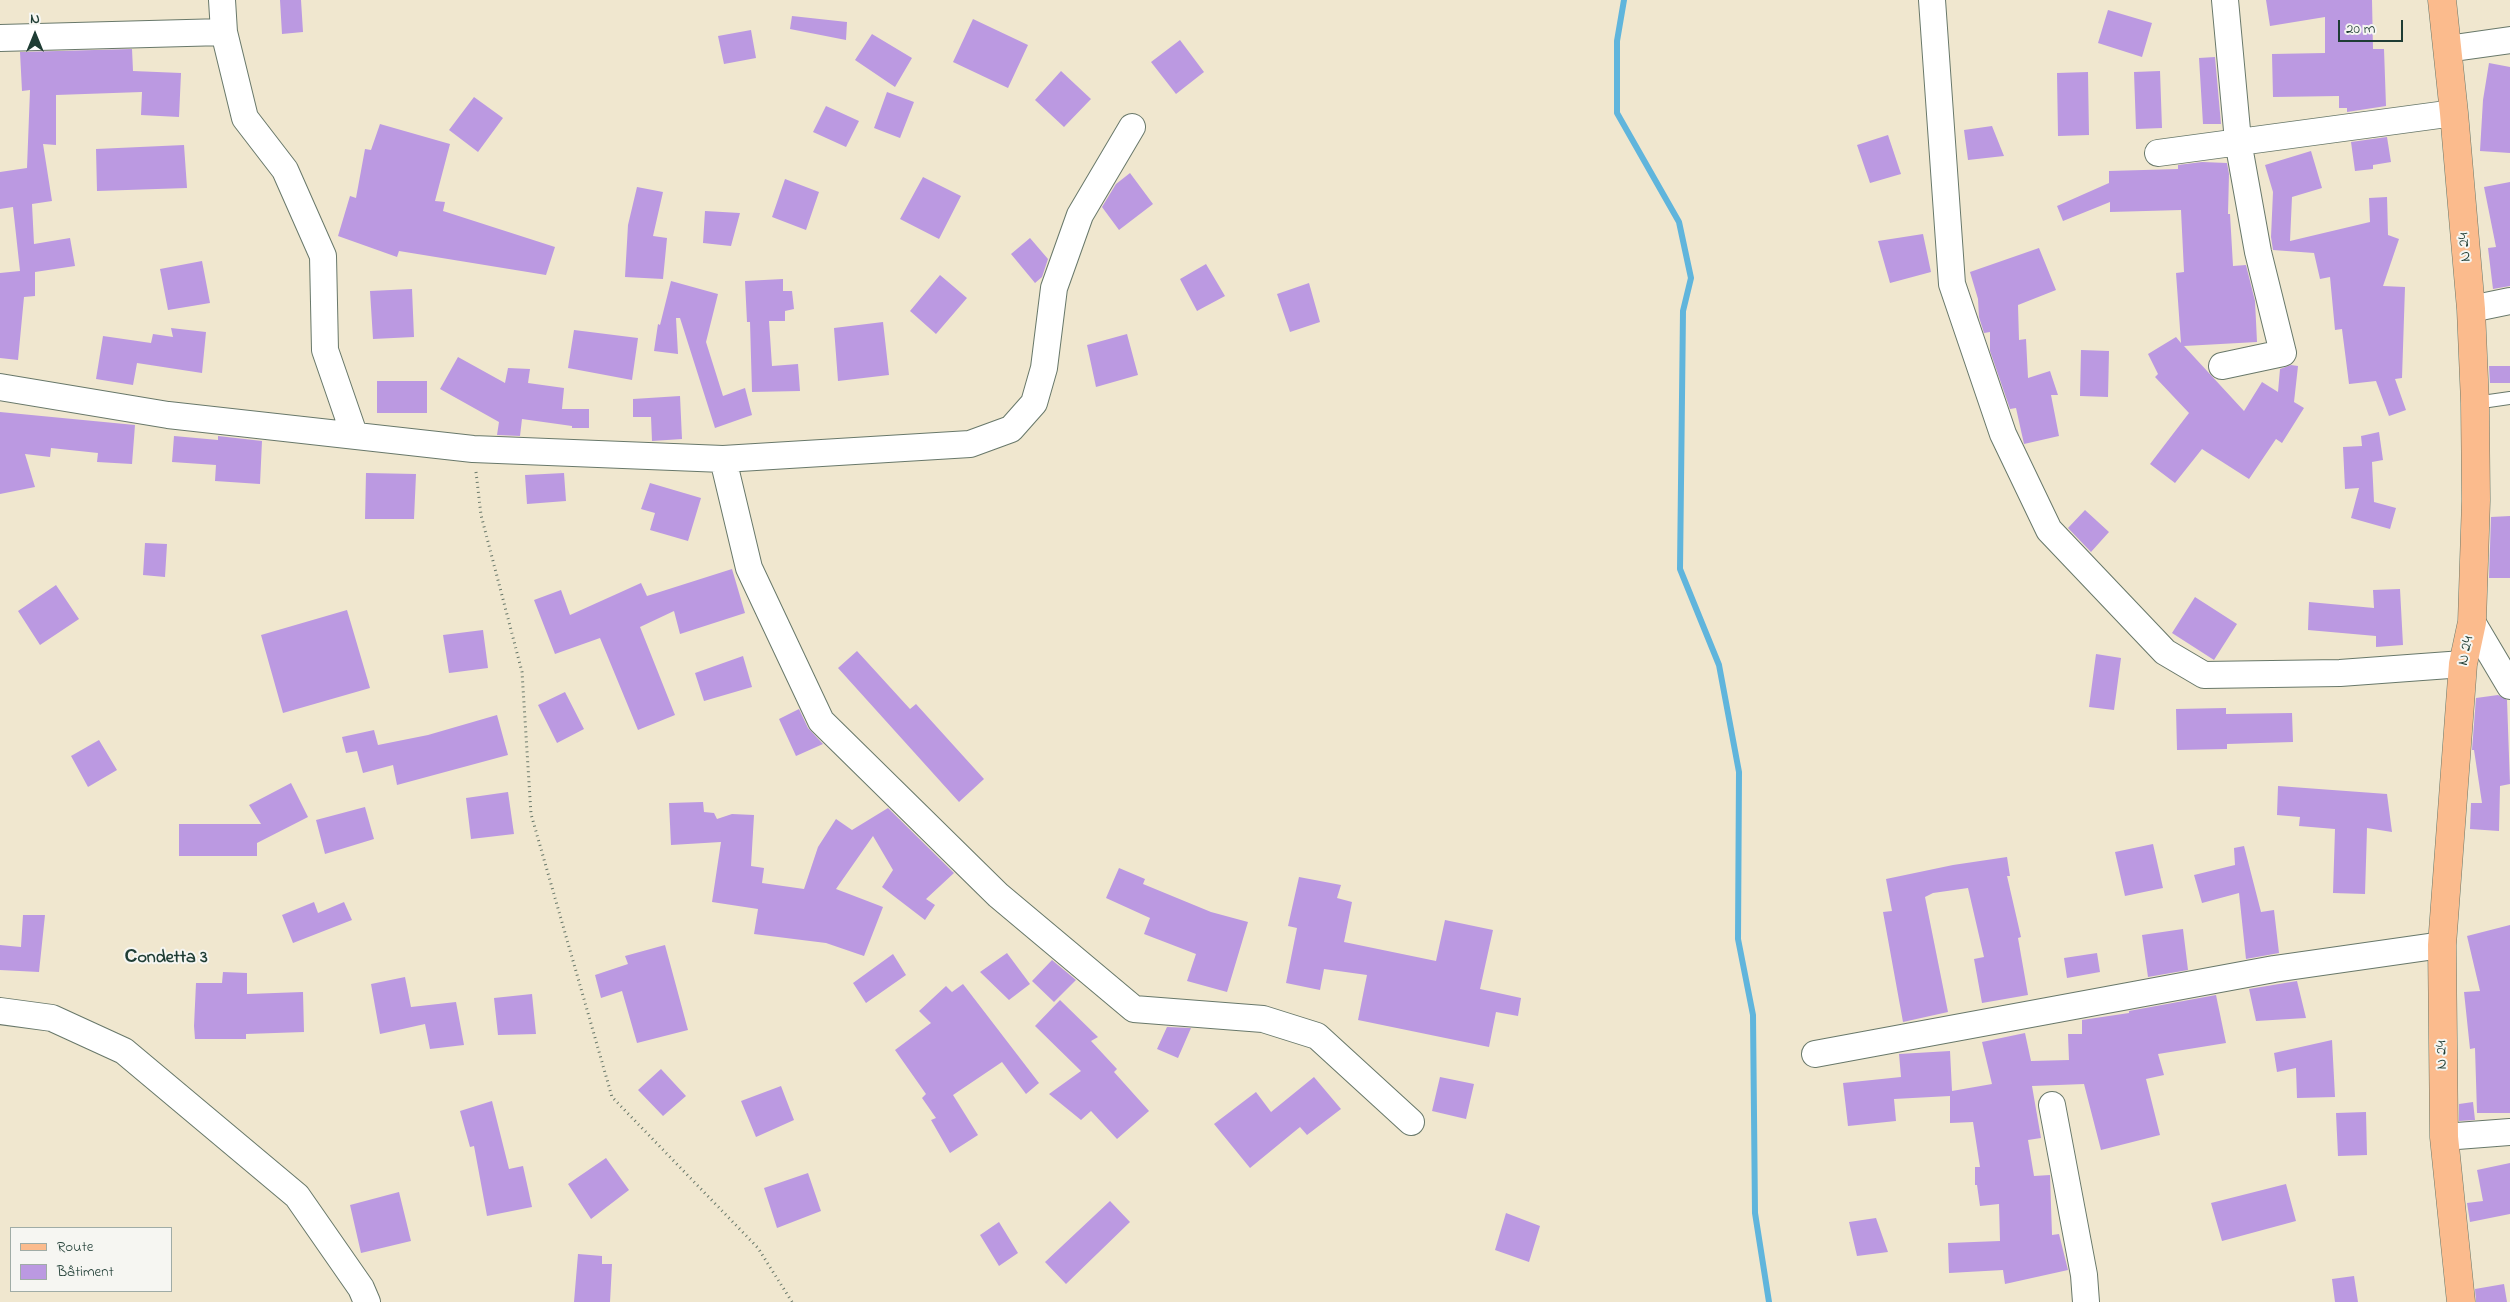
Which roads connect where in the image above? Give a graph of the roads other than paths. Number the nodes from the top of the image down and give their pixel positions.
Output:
1 (222, 0) edge
2 (1932, 0) edge
3 (2225, 0) edge
4 (2442, 0) edge
5 (224, 32) junction
6 (0, 38) edge
7 (2510, 40) edge
8 (2447, 49) junction
9 (2454, 113) junction
10 (1132, 127) dead end
11 (2238, 141) junction
12 (2158, 153) dead end
13 (2510, 300) edge
14 (2471, 310) junction
15 (2222, 366) dead end
16 (0, 387) edge
17 (2510, 398) edge
18 (2475, 403) junction
19 (354, 434) junction
20 (723, 460) junction
21 (2472, 622) junction
22 (2463, 664) junction
23 (2510, 686) edge
24 (2442, 945) junction
25 (0, 1011) edge
26 (1814, 1054) dead end
27 (2052, 1105) dead end
28 (1411, 1122) dead end
29 (2510, 1132) edge
30 (2444, 1137) junction
31 (367, 1302) edge
32 (2086, 1302) edge
33 (2462, 1302) edge

1 - 5 street
2 - 22 street
3 - 11 street
4 - 8 main road, N 24
5 - 6 street
5 - 19 street
7 - 8 street
8 - 9 main road, N 24
9 - 11 street
9 - 14 main road, N 24
10 - 20 street
11 - 12 street
11 - 15 street
13 - 14 street
14 - 18 main road, N 24
16 - 19 street
17 - 18 lane
18 - 21 main road, N 24
19 - 20 street
20 - 28 street
21 - 22 main road, N 24
21 - 23 street
22 - 24 main road, N 24
24 - 26 street
24 - 30 main road, N 24
25 - 31 street
27 - 32 street
29 - 30 street
30 - 33 main road, N 24

